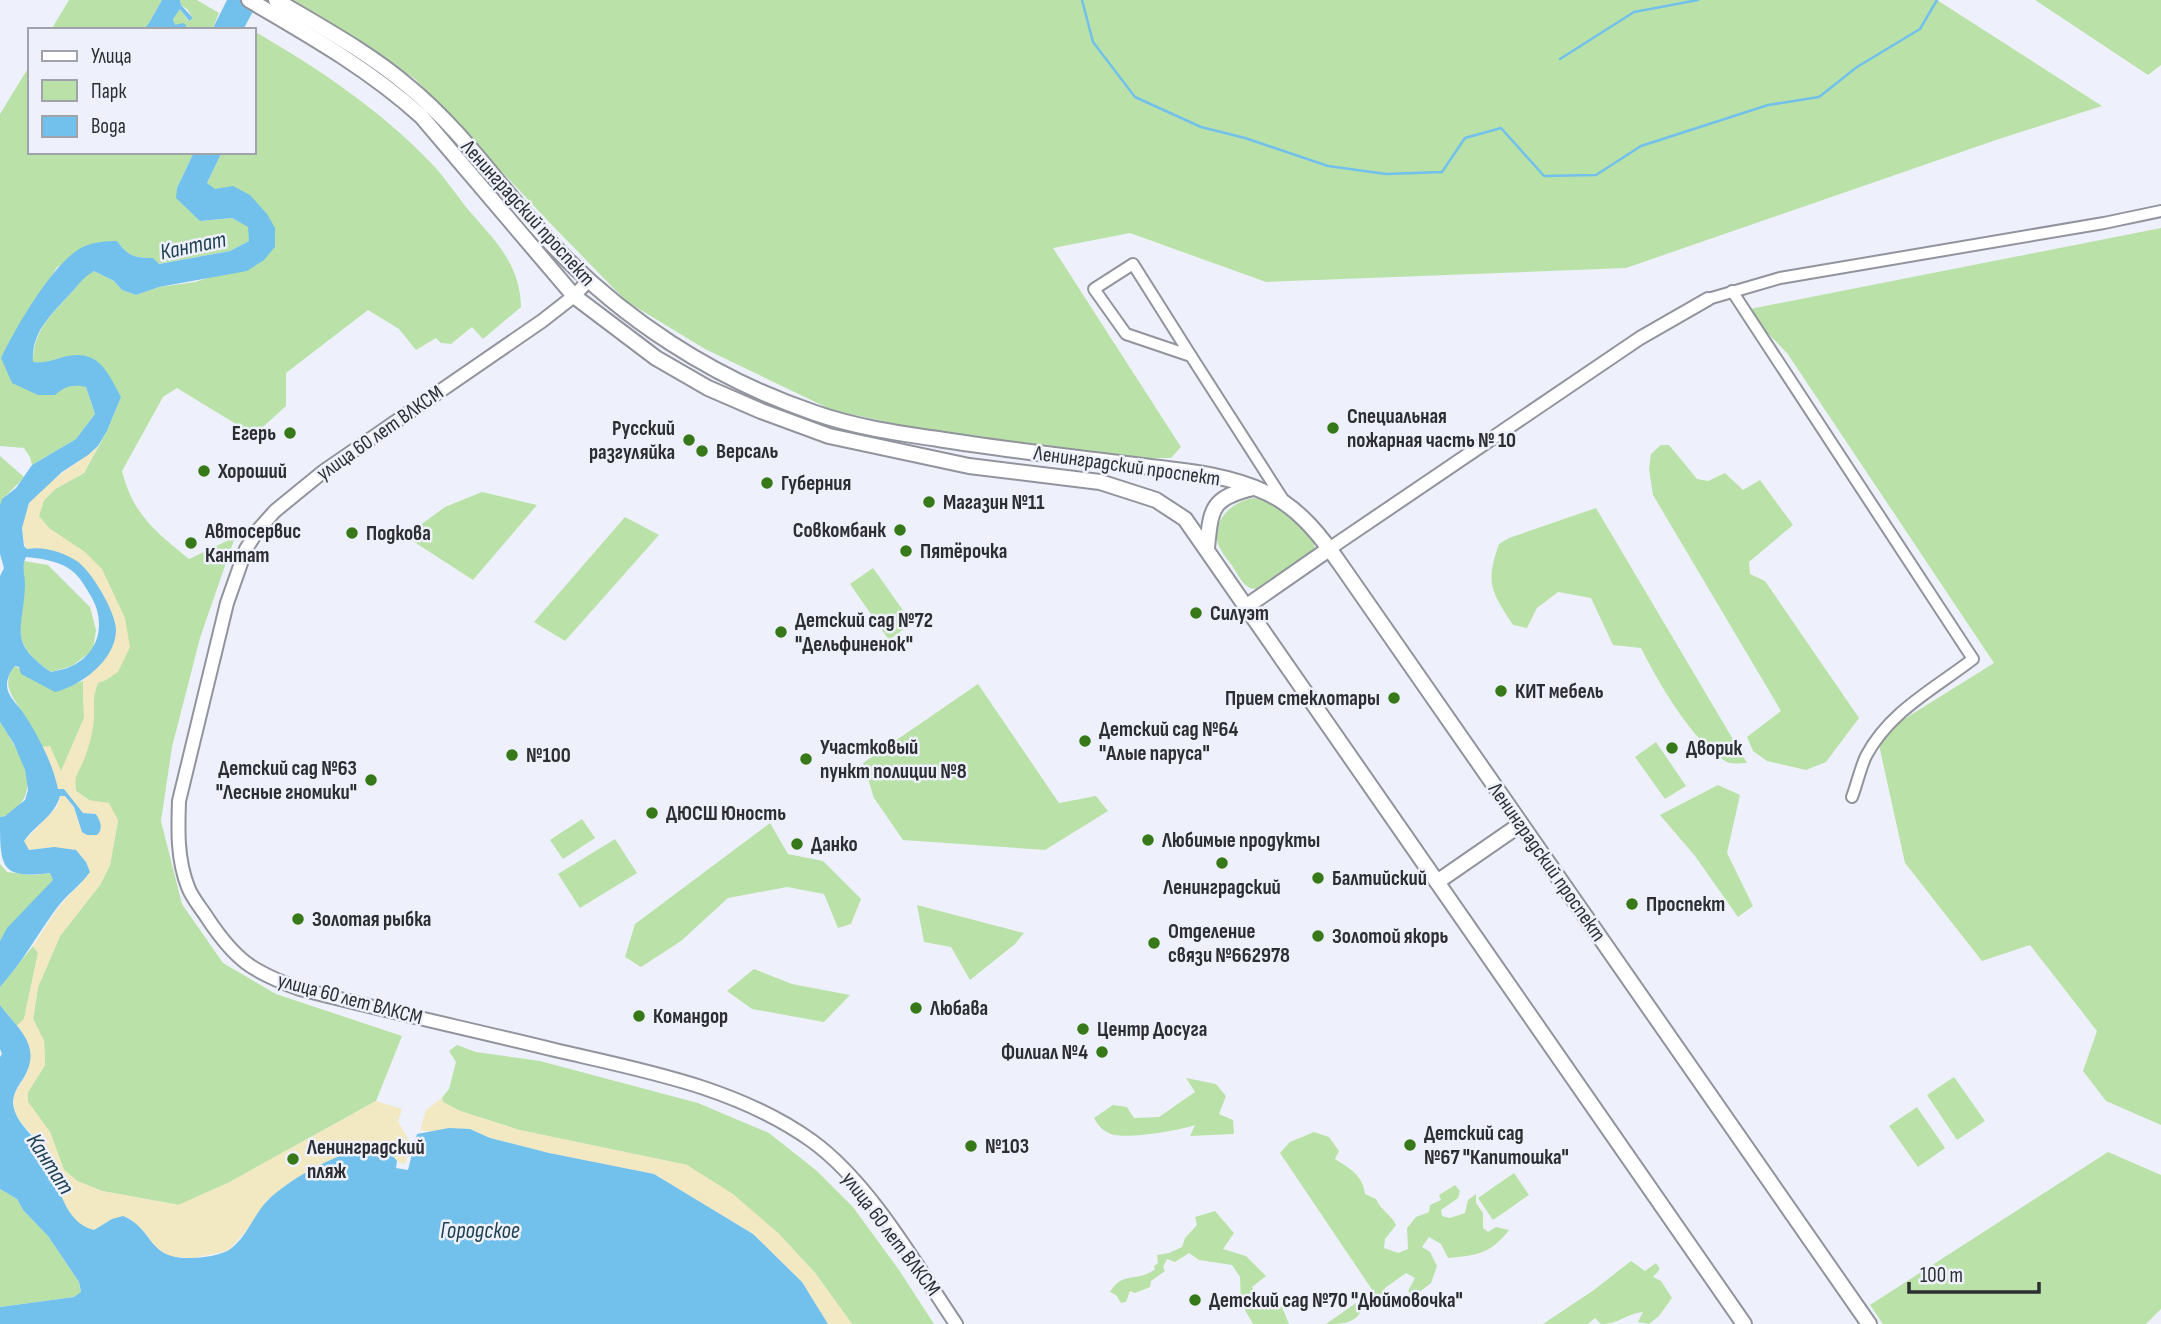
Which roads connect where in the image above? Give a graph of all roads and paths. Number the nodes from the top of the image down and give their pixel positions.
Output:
1 (249, 0) edge
2 (270, 5) edge
3 (2161, 211) edge
4 (588, 281) junction
5 (1732, 291) junction
6 (574, 296) junction
7 (1708, 299) joint
8 (1191, 356) junction
9 (1254, 488) junction
10 (1286, 505) junction
11 (1207, 548) junction
12 (1329, 549) junction
13 (1247, 606) junction
14 (1852, 797) dead end
15 (1521, 824) junction
16 (1437, 882) junction
17 (956, 1324) edge
18 (1744, 1324) edge
19 (1869, 1324) edge

1 - 2 main road, Ленинградский проспект
2 - 4 main road, Ленинградский проспект
2 - 6 main road, Ленинградский проспект
3 - 5 street
4 - 6 street, улица 60 лет ВЛКСМ
4 - 9 main road, Ленинградский проспект
5 - 7 street
5 - 14 street
6 - 11 main road, Ленинградский проспект
6 - 17 street, улица 60 лет ВЛКСМ
7 - 12 street
8 - 8 street
8 - 10 street
9 - 10 main road, Ленинградский проспект
9 - 11 main road
10 - 12 main road, Ленинградский проспект
11 - 13 main road, Ленинградский проспект
12 - 13 main road
12 - 15 main road, Ленинградский проспект
13 - 16 main road, Ленинградский проспект
15 - 16 main road
15 - 19 main road, Ленинградский проспект
16 - 18 main road, Ленинградский проспект

